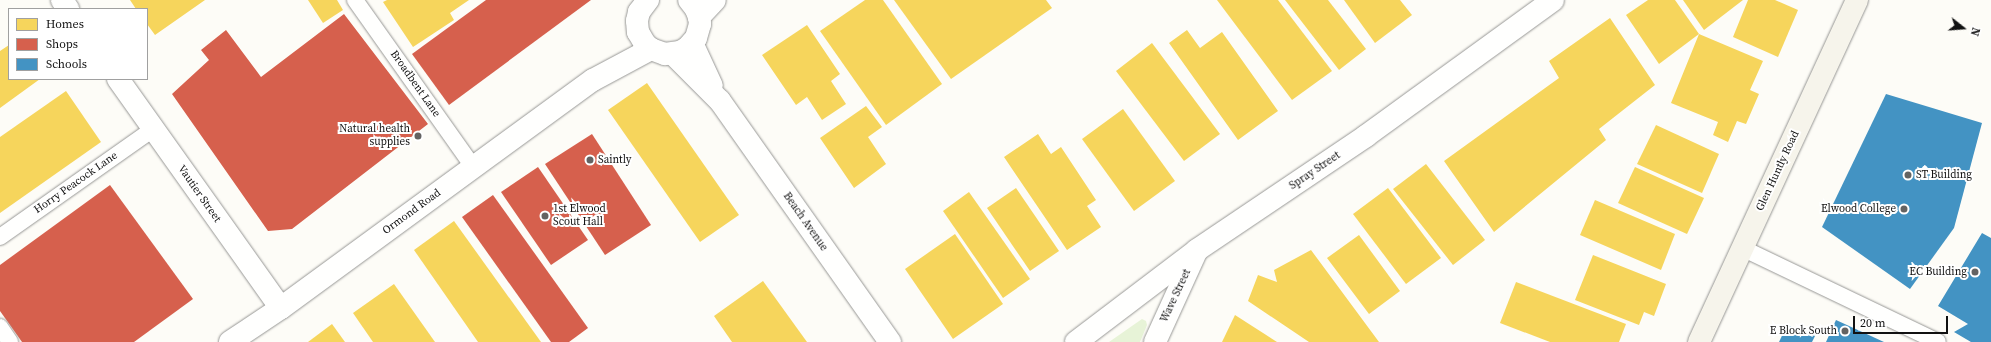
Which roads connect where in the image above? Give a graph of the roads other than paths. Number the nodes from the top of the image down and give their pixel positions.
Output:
1 (355, 0) edge
2 (715, 0) edge
3 (1553, 0) edge
4 (1857, 0) edge
5 (645, 1) edge
6 (694, 9) edge
7 (644, 40) junction
8 (692, 43) junction
9 (673, 54) junction
10 (119, 80) edge
11 (720, 101) junction
12 (153, 129) junction
13 (474, 168) junction
14 (0, 237) edge
15 (1742, 248) junction
16 (1197, 250) junction
17 (281, 308) junction
18 (0, 327) edge
19 (10, 342) edge
20 (230, 342) edge
21 (890, 342) edge
22 (1076, 342) edge
23 (1155, 342) edge
24 (1699, 342) edge
25 (1938, 342) edge

1 - 13 lane, Broadbent Lane
2 - 6 street
3 - 16 street, Spray Street
4 - 15 main road, Glen Huntly Road
5 - 7 street
6 - 8 street
7 - 9 street
7 - 13 street, Ormond Road
8 - 9 street
8 - 11 street, Beach Avenue
9 - 11 street, Beach Avenue
10 - 12 street, Vautier Street
11 - 21 street, Beach Avenue
12 - 14 lane, Horry Peacock Lane
12 - 17 street, Vautier Street
13 - 17 street, Ormond Road
15 - 24 main road, Glen Huntly Road
15 - 25 lane
16 - 22 street, Spray Street
16 - 23 street, Wave Street
17 - 20 street, Ormond Road
18 - 19 lane

